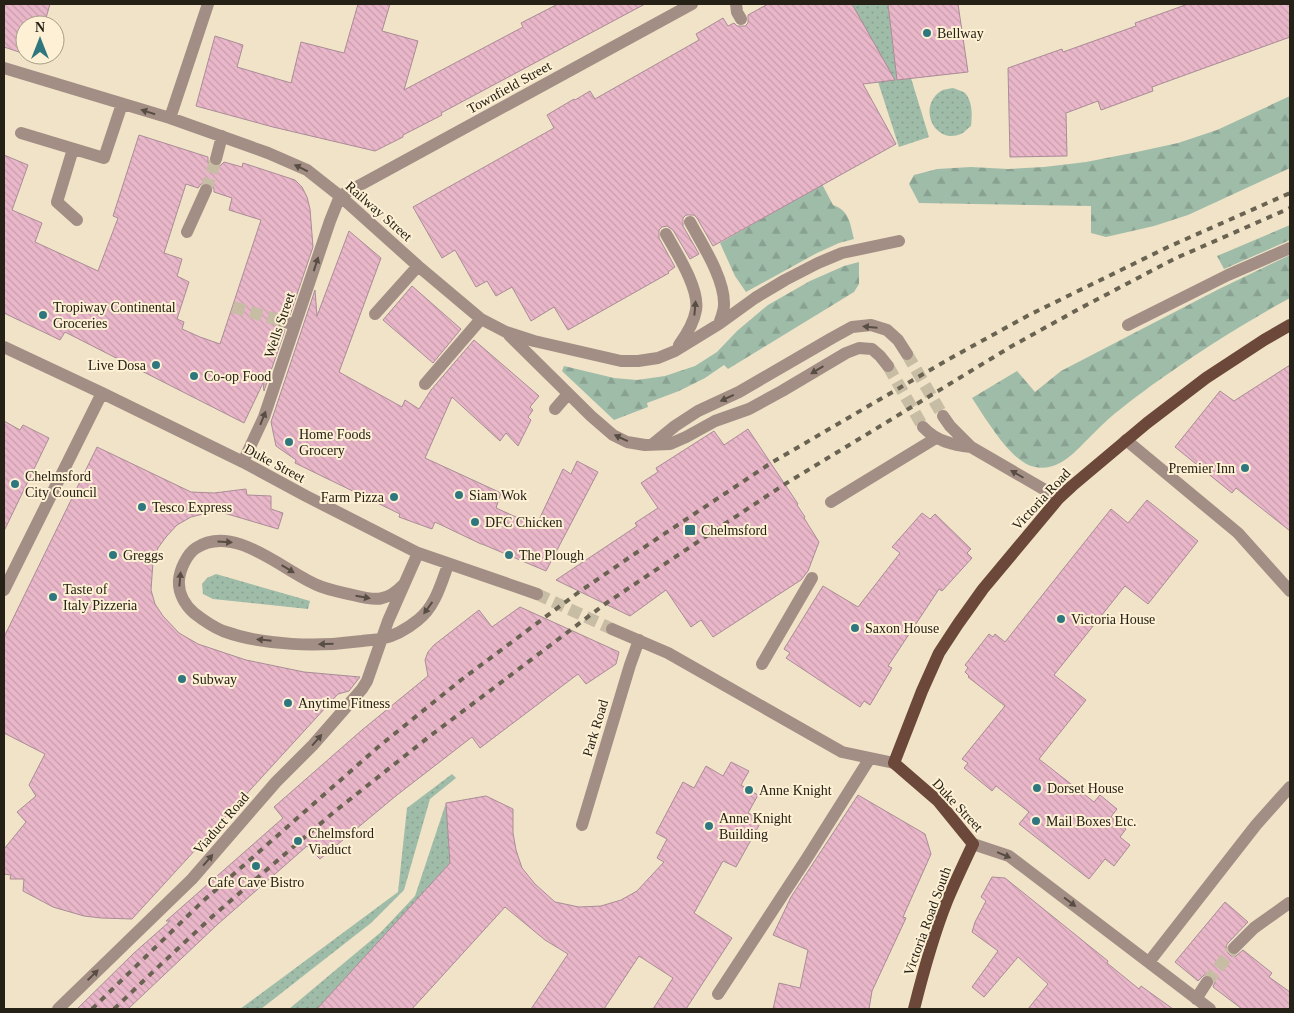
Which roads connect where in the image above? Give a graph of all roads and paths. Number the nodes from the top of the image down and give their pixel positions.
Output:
1 (208, 4) edge
2 (692, 4) edge
3 (736, 4) edge
4 (741, 19) dead end
5 (4, 68) edge
6 (122, 104) junction
7 (170, 118) junction
8 (21, 133) dead end
9 (222, 136) junction
10 (73, 149) junction
11 (216, 159) tunnel mouth
12 (206, 190) tunnel mouth
13 (340, 196) junction
14 (77, 220) dead end
15 (690, 222) dead end
16 (187, 232) dead end
17 (666, 234) dead end
18 (899, 241) dead end
19 (1290, 248) edge
20 (418, 266) junction
21 (375, 314) dead end
22 (481, 319) junction
23 (282, 321) tunnel mouth
24 (295, 324) junction
25 (719, 324) junction
26 (1128, 324) dead end
27 (1290, 325) edge
28 (506, 332) junction
29 (4, 347) edge
30 (675, 351) junction
31 (907, 354) tunnel mouth
32 (888, 366) tunnel mouth
33 (425, 384) dead end
34 (102, 393) junction
35 (568, 394) junction
36 (555, 409) dead end
37 (943, 416) tunnel mouth
38 (924, 427) tunnel mouth
39 (936, 438) junction
40 (1126, 440) junction
41 (653, 444) junction
42 (971, 447) junction
43 (242, 462) junction
44 (1059, 498) junction
45 (831, 502) dead end
46 (418, 553) junction
47 (448, 564) junction
48 (812, 578) dead end
49 (404, 584) junction
50 (4, 590) edge
51 (1290, 591) edge
52 (537, 594) tunnel mouth
53 (612, 629) tunnel mouth
54 (381, 639) junction
55 (639, 640) junction
56 (762, 664) dead end
57 (870, 758) junction
58 (894, 763) junction
59 (1290, 787) edge
60 (582, 825) dead end
61 (973, 844) junction
62 (1289, 904) dead end
63 (1234, 948) tunnel mouth
64 (1149, 962) junction
65 (1208, 982) tunnel mouth
66 (718, 994) dead end
67 (1196, 998) junction
68 (58, 1009) edge
69 (914, 1009) edge
70 (1210, 1009) edge

1 - 7 street
2 - 13 street, Townfield Street
3 - 4 street
5 - 6 street, Railway Street
7 -> 6 street, Railway Street
6 - 10 street
7 - 9 street, Railway Street
8 - 10 street
9 - 11 street
13 -> 9 street, Railway Street
10 - 14 street
12 - 16 street
13 - 20 street, Railway Street
24 -> 13 street, Wells Street
15 - 25 street
30 -> 17 street
18 - 25 street, Railway Street
19 - 26 street
20 - 21 street
20 - 22 street, Railway Street
22 - 28 street, Railway Street
22 - 33 street
23 - 24 street
43 -> 24 street, Wells Street
25 - 30 street, Railway Street
27 - 40 main road, Victoria Road
28 - 30 street, Railway Street
28 - 35 street
29 - 34 street, Duke Street
31 -> 41 street
32 -> 41 street
34 - 43 street, Duke Street
34 - 50 street
35 - 36 street
41 -> 35 street
37 - 42 street
38 - 39 street
39 - 42 street
39 - 45 street
40 - 44 main road, Victoria Road
40 - 51 street
44 -> 42 street
43 - 46 street, Duke Street
44 - 58 main road, Victoria Road
46 - 47 street, Duke Street
46 - 49 street, Viaduct Road
47 - 52 street, Duke Street
47 -> 54 street
48 - 56 street
49 - 54 street, Viaduct Road
54 -> 49 street
53 - 55 street, Duke Street
68 -> 54 street, Viaduct Road
55 - 57 street, Duke Street
55 - 60 street, Park Road
57 - 58 street, Duke Street
57 - 66 street
58 - 61 main road, Duke Street
59 - 64 street
61 -> 64 street, Duke Street
61 - 69 main road, Victoria Road South
62 - 63 street
64 - 67 street, Duke Street
65 - 67 street
67 - 70 street, Duke Street

